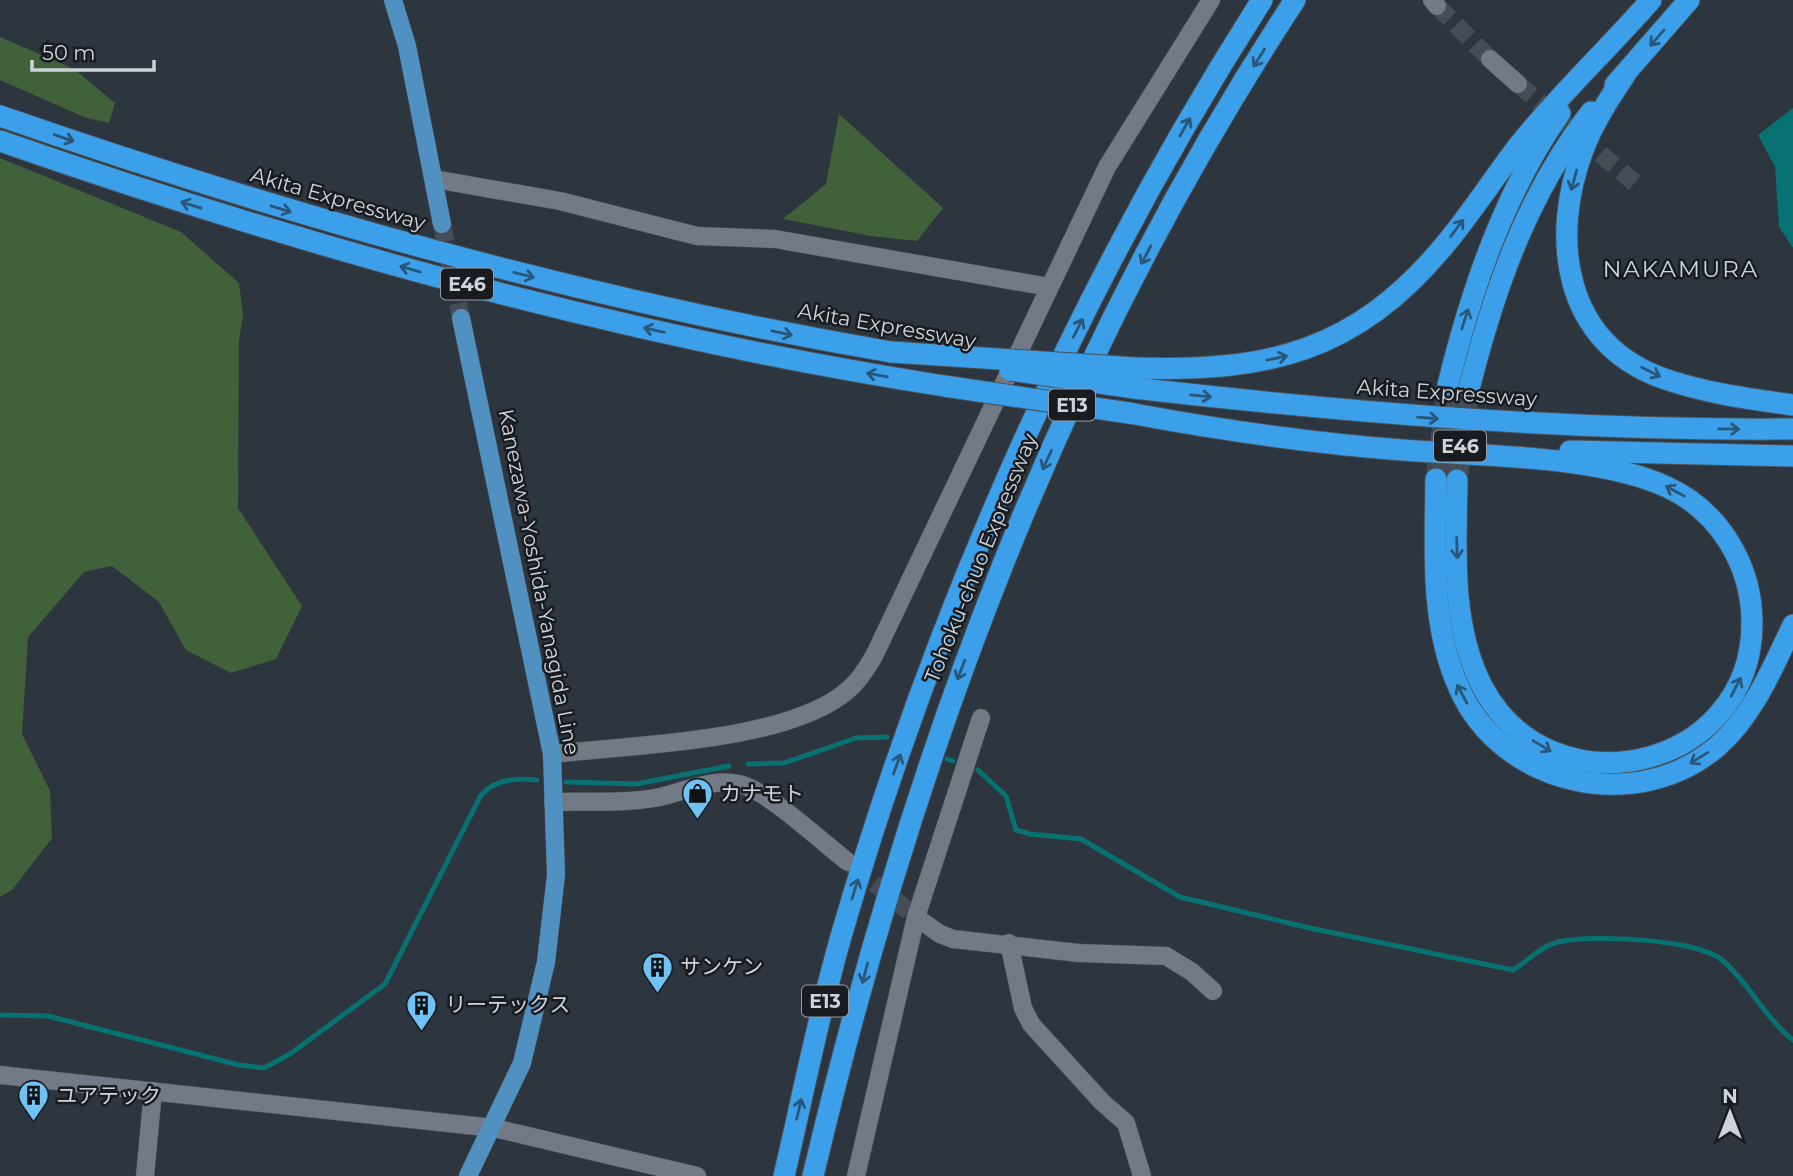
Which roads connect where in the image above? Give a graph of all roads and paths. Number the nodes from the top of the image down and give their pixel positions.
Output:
1 (393, 0) edge
2 (1211, 0) edge
3 (1262, 0) edge
4 (1296, 0) edge
5 (1651, 0) edge
6 (1689, 0) edge
7 (1490, 59) tunnel mouth
8 (1598, 60) junction
9 (1625, 75) junction
10 (1518, 83) tunnel mouth
11 (0, 116) edge
12 (0, 141) edge
13 (434, 179) junction
14 (442, 224) tunnel mouth
15 (1049, 286) junction
16 (461, 318) tunnel mouth
17 (1135, 378) junction
18 (1448, 385) tunnel mouth
19 (1469, 389) tunnel mouth
20 (1793, 405) edge
21 (1129, 413) junction
22 (1793, 429) edge
23 (1793, 456) edge
24 (1793, 625) edge
25 (981, 718) dead end
26 (552, 754) junction
27 (553, 802) junction
28 (848, 862) tunnel mouth
29 (916, 917) junction
30 (1009, 943) junction
31 (1213, 991) dead end
32 (0, 1075) edge
33 (153, 1091) junction
34 (494, 1128) junction
35 (145, 1176) edge
36 (468, 1176) edge
37 (696, 1176) edge
38 (784, 1176) edge
39 (813, 1176) edge
40 (856, 1176) edge
41 (1142, 1176) edge

1 - 13 main road
2 - 15 street
38 -> 3 highway, Tohoku-chuo Expressway / E13
4 -> 39 highway, Tohoku-chuo Expressway / E13
5 - 8 highway
6 -> 9 highway
7 - 10 street
17 -> 8 highway
18 -> 8 highway
9 - 19 highway
9 -> 20 highway
11 -> 17 highway, Akita Expressway / E46, bridge
21 -> 12 highway, E46, bridge
13 - 14 main road
13 - 15 street
15 - 26 street
16 - 26 main road, Kanezawa-Yoshida-Yanagida Line
17 -> 22 highway, Akita Expressway / E46
21 - 23 highway, E46
24 -> 21 highway
25 - 29 street
26 - 27 main road, Kanezawa-Yoshida-Yanagida Line
27 - 28 street
27 - 34 main road, Kanezawa-Yoshida-Yanagida Line
29 - 30 street
29 - 40 street
30 - 31 street
30 - 41 street
32 - 33 street
33 - 34 street
33 - 35 street
34 - 36 main road, Kanezawa-Yoshida-Yanagida Line
34 - 37 street

